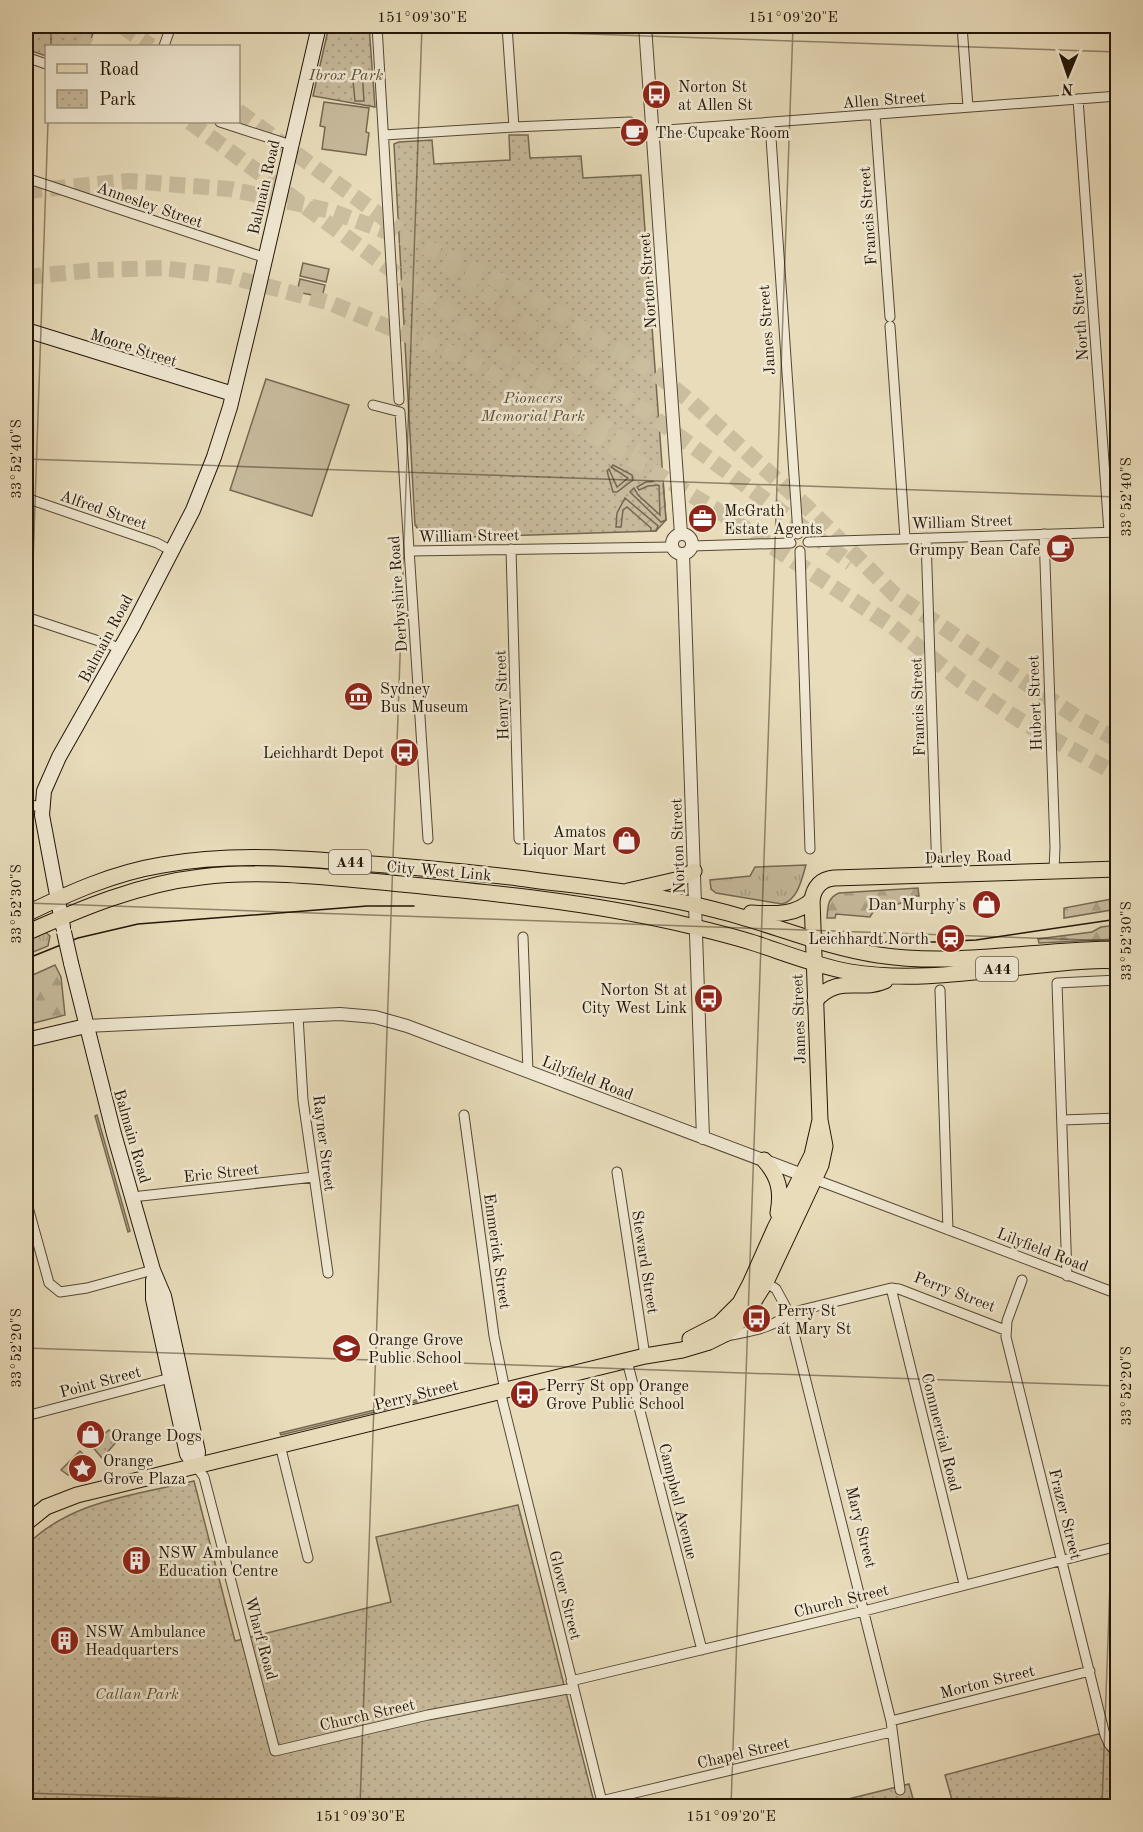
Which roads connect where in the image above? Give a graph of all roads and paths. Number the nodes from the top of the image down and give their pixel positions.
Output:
1 (171, 26) edge
2 (319, 26) edge
3 (377, 26) edge
4 (507, 26) edge
5 (645, 26) edge
6 (962, 26) edge
7 (164, 45) edge
8 (26, 57) edge
9 (45, 64) edge
10 (1118, 96) edge
11 (1078, 99) junction
12 (968, 107) junction
13 (875, 114) junction
14 (630, 122) dead end
15 (223, 123) edge
16 (770, 123) junction
17 (514, 127) junction
18 (653, 131) junction
19 (384, 135) junction
20 (291, 145) junction
21 (26, 178) edge
22 (266, 258) junction
23 (26, 330) edge
24 (233, 394) junction
25 (399, 399) dead end
26 (373, 405) dead end
27 (26, 498) edge
28 (1113, 532) edge
29 (798, 534) junction
30 (1044, 534) junction
31 (905, 538) junction
32 (926, 538) junction
33 (808, 542) junction
34 (791, 543) junction
35 (511, 549) junction
36 (682, 549) junction
37 (172, 551) junction
38 (410, 551) junction
39 (800, 551) junction
40 (26, 617) edge
41 (120, 648) junction
42 (26, 804) edge
43 (41, 807) junction
44 (428, 839) dead end
45 (519, 839) dead end
46 (810, 849) dead end
47 (1118, 869) edge
48 (1054, 871) junction
49 (694, 872) junction
50 (937, 875) junction
51 (820, 883) joint
52 (623, 892) junction
53 (57, 899) junction
54 (812, 900) junction
55 (696, 906) junction
56 (26, 914) edge
57 (740, 916) junction
58 (63, 925) junction
59 (696, 928) junction
60 (26, 933) edge
61 (523, 937) dead end
62 (813, 939) junction
63 (1118, 949) edge
64 (1118, 961) edge
65 (814, 963) junction
66 (899, 975) junction
67 (1118, 980) edge
68 (940, 990) dead end
69 (815, 1001) junction
70 (298, 1016) junction
71 (86, 1026) junction
72 (26, 1040) edge
73 (528, 1072) junction
74 (464, 1115) dead end
75 (1118, 1118) edge
76 (1062, 1120) junction
77 (703, 1138) junction
78 (764, 1160) junction
79 (617, 1172) dead end
80 (314, 1177) junction
81 (808, 1177) junction
82 (132, 1197) junction
83 (26, 1200) edge
84 (775, 1228) junction
85 (948, 1230) junction
86 (153, 1270) junction
87 (328, 1273) dead end
88 (1067, 1276) junction
89 (759, 1279) junction
90 (1022, 1280) dead end
91 (891, 1288) junction
92 (1118, 1294) edge
93 (789, 1313) junction
94 (1006, 1326) junction
95 (719, 1338) junction
96 (645, 1356) junction
97 (627, 1361) junction
98 (176, 1377) junction
99 (502, 1390) junction
100 (26, 1416) edge
101 (280, 1445) junction
102 (196, 1466) junction
103 (26, 1521) edge
104 (1118, 1546) edge
105 (308, 1558) dead end
106 (1063, 1560) junction
107 (964, 1584) junction
108 (864, 1611) junction
109 (702, 1650) junction
110 (1090, 1671) junction
111 (572, 1684) junction
112 (891, 1726) junction
113 (275, 1751) joint
114 (1118, 1753) edge
115 (900, 1790) dead end
116 (602, 1804) edge

1 - 7 street
2 - 20 main road, Balmain Road
3 - 19 street
4 - 17 street
5 - 18 street, Norton Street
6 - 12 street
8 - 9 street
10 - 11 street, Allen Street
11 - 12 street, Allen Street
11 - 28 street, North Street
12 - 13 street, Allen Street
13 - 16 street, Allen Street
13 - 31 street, Francis Street
14 - 17 street
15 - 20 street
16 - 18 street, Allen Street
16 - 29 street, James Street
17 - 19 street
18 - 36 street, Norton Street
19 - 25 street
20 - 22 main road, Balmain Road
21 - 22 street, Annesley Street
22 - 24 main road, Balmain Road
23 - 24 main road, Moore Street
24 - 37 main road, Balmain Road
26 - 38 street, Derbyshire Road
27 - 37 street, Alfred Street
28 - 30 street, William Street
29 - 33 street
29 - 34 street
30 - 32 street, William Street
30 - 48 street, Hubert Street
31 - 32 street, William Street
31 - 33 street, William Street
32 - 50 street, Francis Street
33 - 39 street
34 - 36 street, William Street
34 - 39 street
35 - 36 street, William Street
35 - 38 street, William Street
35 - 45 street, Henry Street
36 - 49 street, Norton Street
37 - 41 main road, Balmain Road
38 - 44 street, Derbyshire Road
39 - 46 street
40 - 41 street
41 - 43 main road, Balmain Road
42 - 43 street
43 - 53 main road, Balmain Road
47 - 48 main road, Darley Road
48 - 50 main road, Darley Road
49 - 52 main road
49 - 55 street, Norton Street
50 - 51 main road, Darley Road
51 - 54 main road, James Street
52 - 53 main road, City West Link / A44
52 - 55 main road, City West Link / A44
53 - 56 main road, City West Link / A44
53 - 58 main road, Balmain Road
54 - 57 main road
54 - 62 main road, James Street
55 - 57 main road, City West Link / A44
55 - 59 street, Norton Street
57 - 62 main road, City West Link / A44
58 - 59 main road, City West Link / A44
58 - 60 main road, City West Link / A44
58 - 71 main road, Balmain Road, bridge
59 - 65 main road, City West Link / A44
59 - 77 street, Norton Street
61 - 73 street
62 - 63 main road, A44
62 - 65 main road, James Street
64 - 66 main road, A44
65 - 66 main road, A44
65 - 69 main road, James Street
66 - 69 main road
67 - 76 street
68 - 85 street
69 - 81 main road, James Street
70 - 71 street, Lilyfield Road
70 - 73 street, Lilyfield Road
70 - 80 street, Rayner Street
71 - 72 main road, Lilyfield Road
71 - 82 main road, Balmain Road
73 - 77 street, Lilyfield Road
74 - 99 street, Emmerick Street
75 - 76 street
76 - 88 street
77 - 78 street, Lilyfield Road
78 - 81 street, Lilyfield Road
78 - 84 main road
79 - 96 street, Steward Street
80 - 82 street, Eric Street
80 - 87 street, Rayner Street
81 - 84 main road
81 - 85 street, Lilyfield Road
81 - 89 main road
82 - 86 main road, Balmain Road
83 - 86 street
84 - 89 main road
85 - 88 street, Lilyfield Road
86 - 98 main road, Balmain Road
88 - 92 street, Lilyfield Road
89 - 93 street, Mary Street
89 - 95 main road, Perry Street
89 - 96 main road, Perry Street
90 - 94 street
91 - 93 street, Perry Street
91 - 94 street, Perry Street
91 - 107 street, Commercial Road
93 - 95 street, Perry Street
93 - 108 street, Mary Street
94 - 106 street, Frazer Street
95 - 96 main road, Perry Street
96 - 97 main road, Perry Street
97 - 99 main road, Perry Street
97 - 109 street, Campbell Avenue
98 - 100 street, Point Street
98 - 102 main road, Balmain Road
99 - 101 main road, Perry Street
99 - 111 street, Glover Street
101 - 102 main road, Perry Street
101 - 105 street
102 - 103 main road
102 - 113 street, Wharf Road
104 - 106 street, Church Street
106 - 107 street, Church Street
106 - 110 street, Frazer Street
107 - 108 street, Church Street
108 - 109 street, Church Street
108 - 112 street, Mary Street
109 - 111 street, Church Street
110 - 112 street, Morton Street
110 - 114 street, Frazer Street
111 - 113 street, Church Street
111 - 116 street, Glover Street
112 - 115 street, Mary Street
112 - 116 street, Chapel Street

